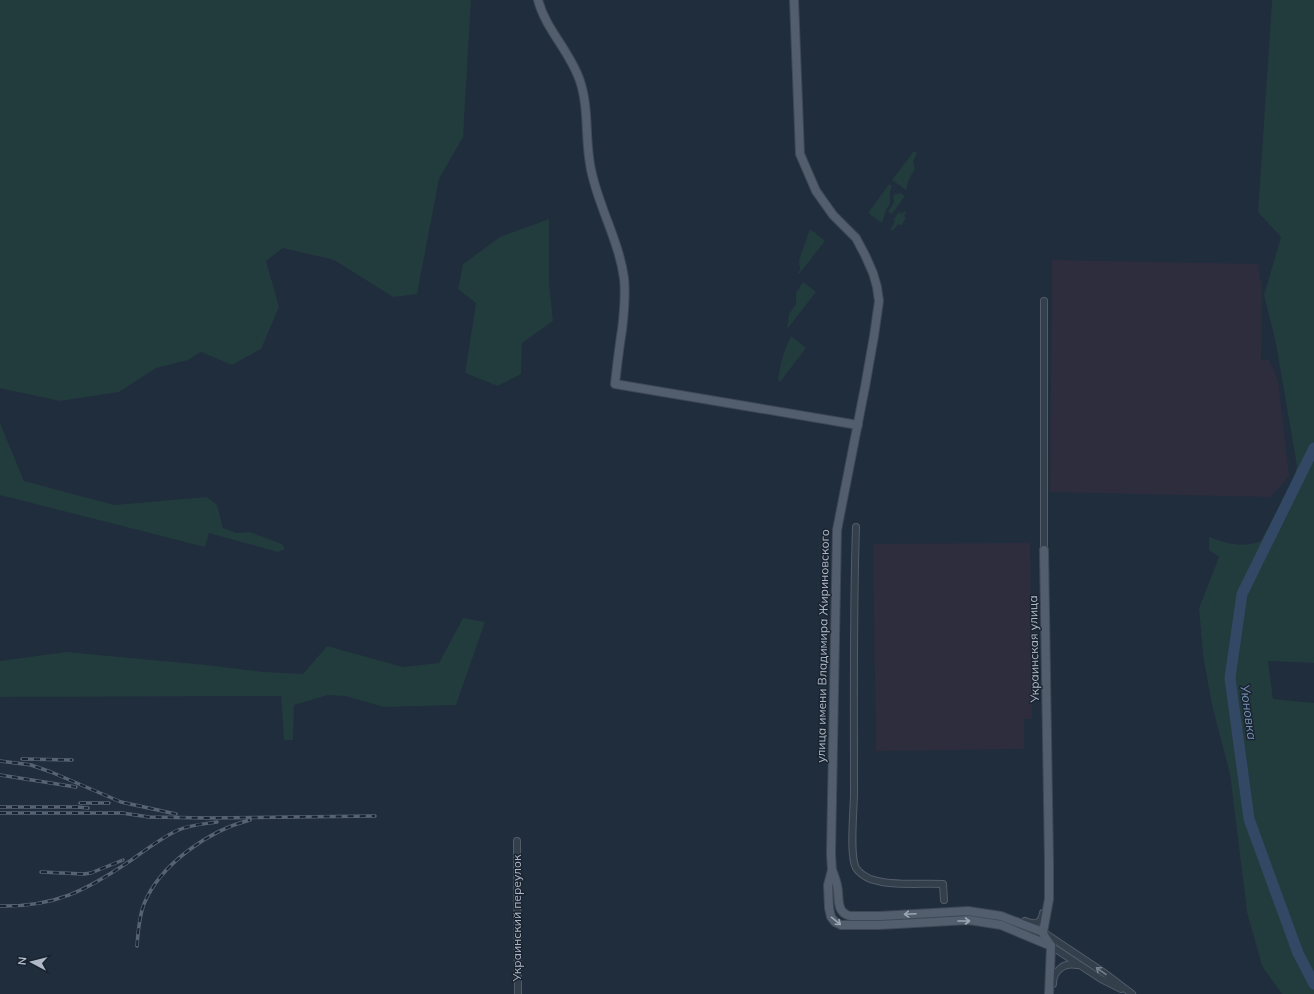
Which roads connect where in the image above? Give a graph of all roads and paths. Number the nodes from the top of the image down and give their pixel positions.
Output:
1 (538, 0) edge
2 (794, 0) edge
3 (1044, 301) dead end
4 (858, 425) junction
5 (856, 527) dead end
6 (1044, 550) joint
7 (516, 841) dead end
8 (832, 870) junction
9 (1049, 884) junction
10 (944, 900) dead end
11 (1001, 916) junction
12 (1043, 932) junction
13 (1051, 946) junction
14 (1082, 967) junction
15 (518, 994) edge
16 (1051, 994) edge
17 (1132, 994) edge

1 - 4 main road
2 - 4 main road, улица имени Владимира Жириновского
3 - 6 street, Украинская улица
4 - 8 main road, улица имени Владимира Жириновского
5 - 10 street
6 - 9 main road, Украинская улица
7 - 15 street, Украинский переулок
11 -> 8 main road, улица имени Владимира Жириновского
8 -> 13 main road, улица имени Владимира Жириновского
9 - 11 street
9 - 12 main road, Украинская улица
11 - 12 main road, улица имени Владимира Жириновского
12 - 13 main road
17 -> 12 street
13 - 14 street
13 - 16 main road
14 - 16 street
14 - 17 street

